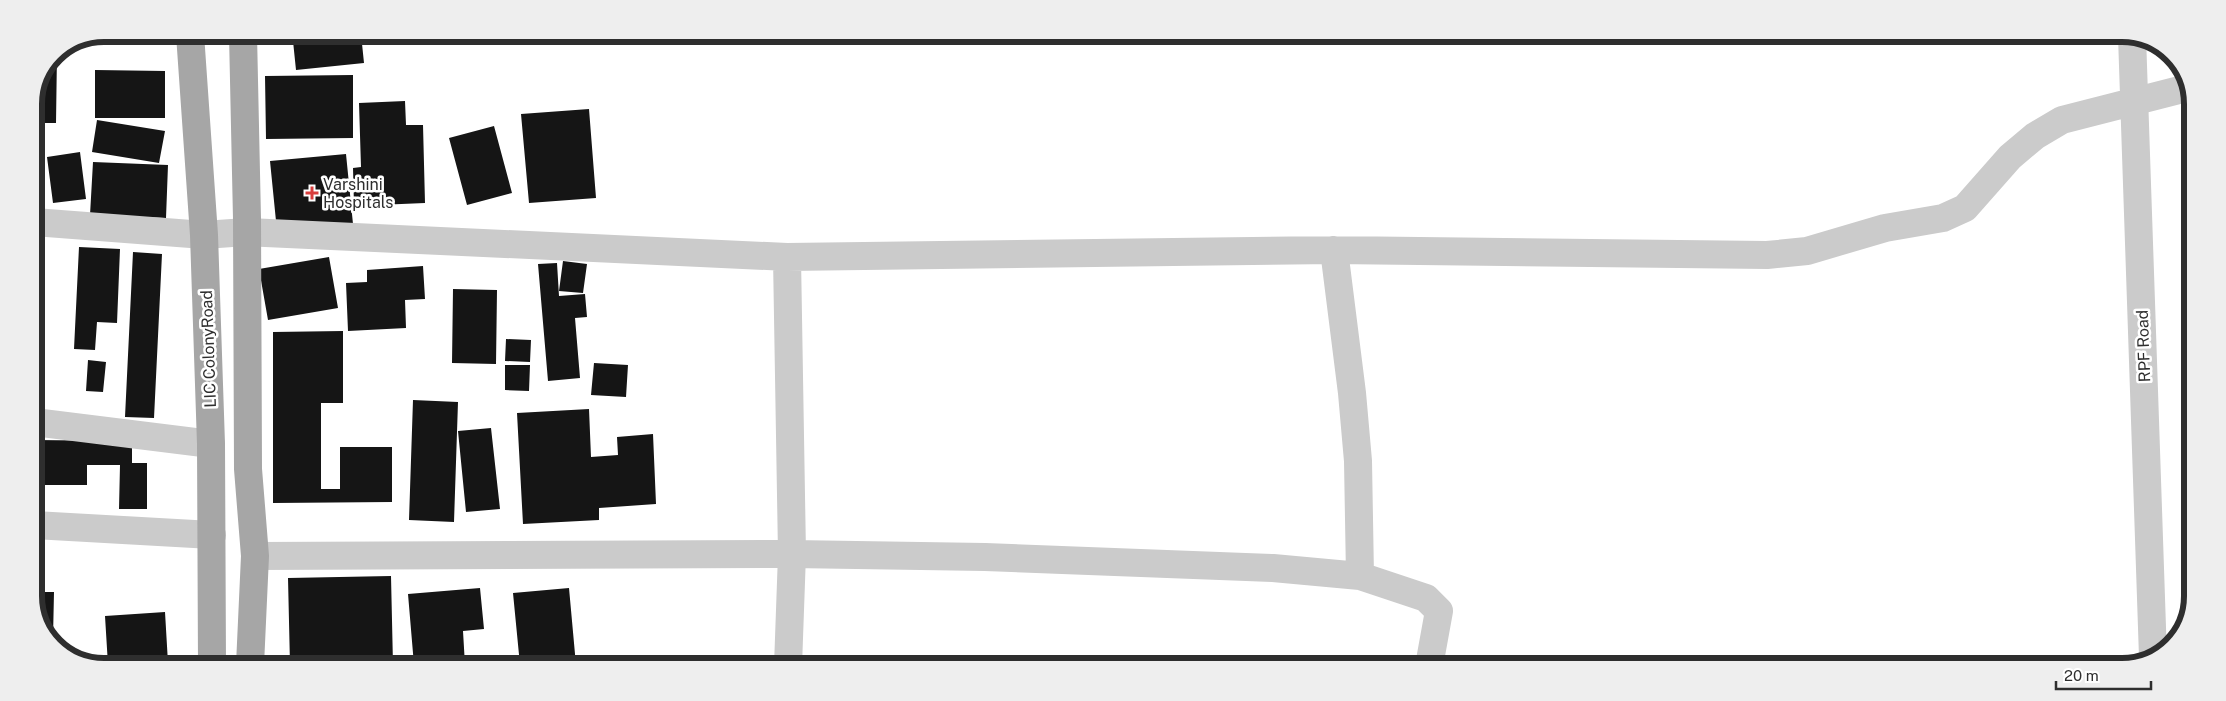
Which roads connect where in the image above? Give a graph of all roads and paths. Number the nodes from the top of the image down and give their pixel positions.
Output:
1 (191, 42) edge
2 (243, 42) edge
3 (2132, 44) edge
4 (2181, 90) edge
5 (2135, 102) junction
6 (43, 223) edge
7 (246, 232) junction
8 (204, 235) junction
9 (1334, 250) junction
10 (787, 257) junction
11 (43, 423) edge
12 (210, 444) junction
13 (43, 526) edge
14 (212, 535) junction
15 (792, 554) junction
16 (255, 556) junction
17 (1360, 576) junction
18 (2153, 650) edge
19 (212, 658) edge
20 (250, 658) edge
21 (788, 658) edge
22 (1430, 658) edge

1 - 8 main road, LIC ColonyRoad
2 - 7 main road
3 - 5 street, RPF Road
4 - 5 street
5 - 9 street
5 - 18 street, RPF Road
6 - 8 street
7 - 8 street
7 - 10 street
7 - 16 main road
8 - 12 main road, LIC ColonyRoad
9 - 10 street
9 - 17 street
10 - 15 street
11 - 12 street
12 - 14 main road, LIC ColonyRoad
13 - 14 street
14 - 19 main road, LIC ColonyRoad
15 - 16 street
15 - 17 street
15 - 21 street
16 - 20 main road
17 - 22 street

